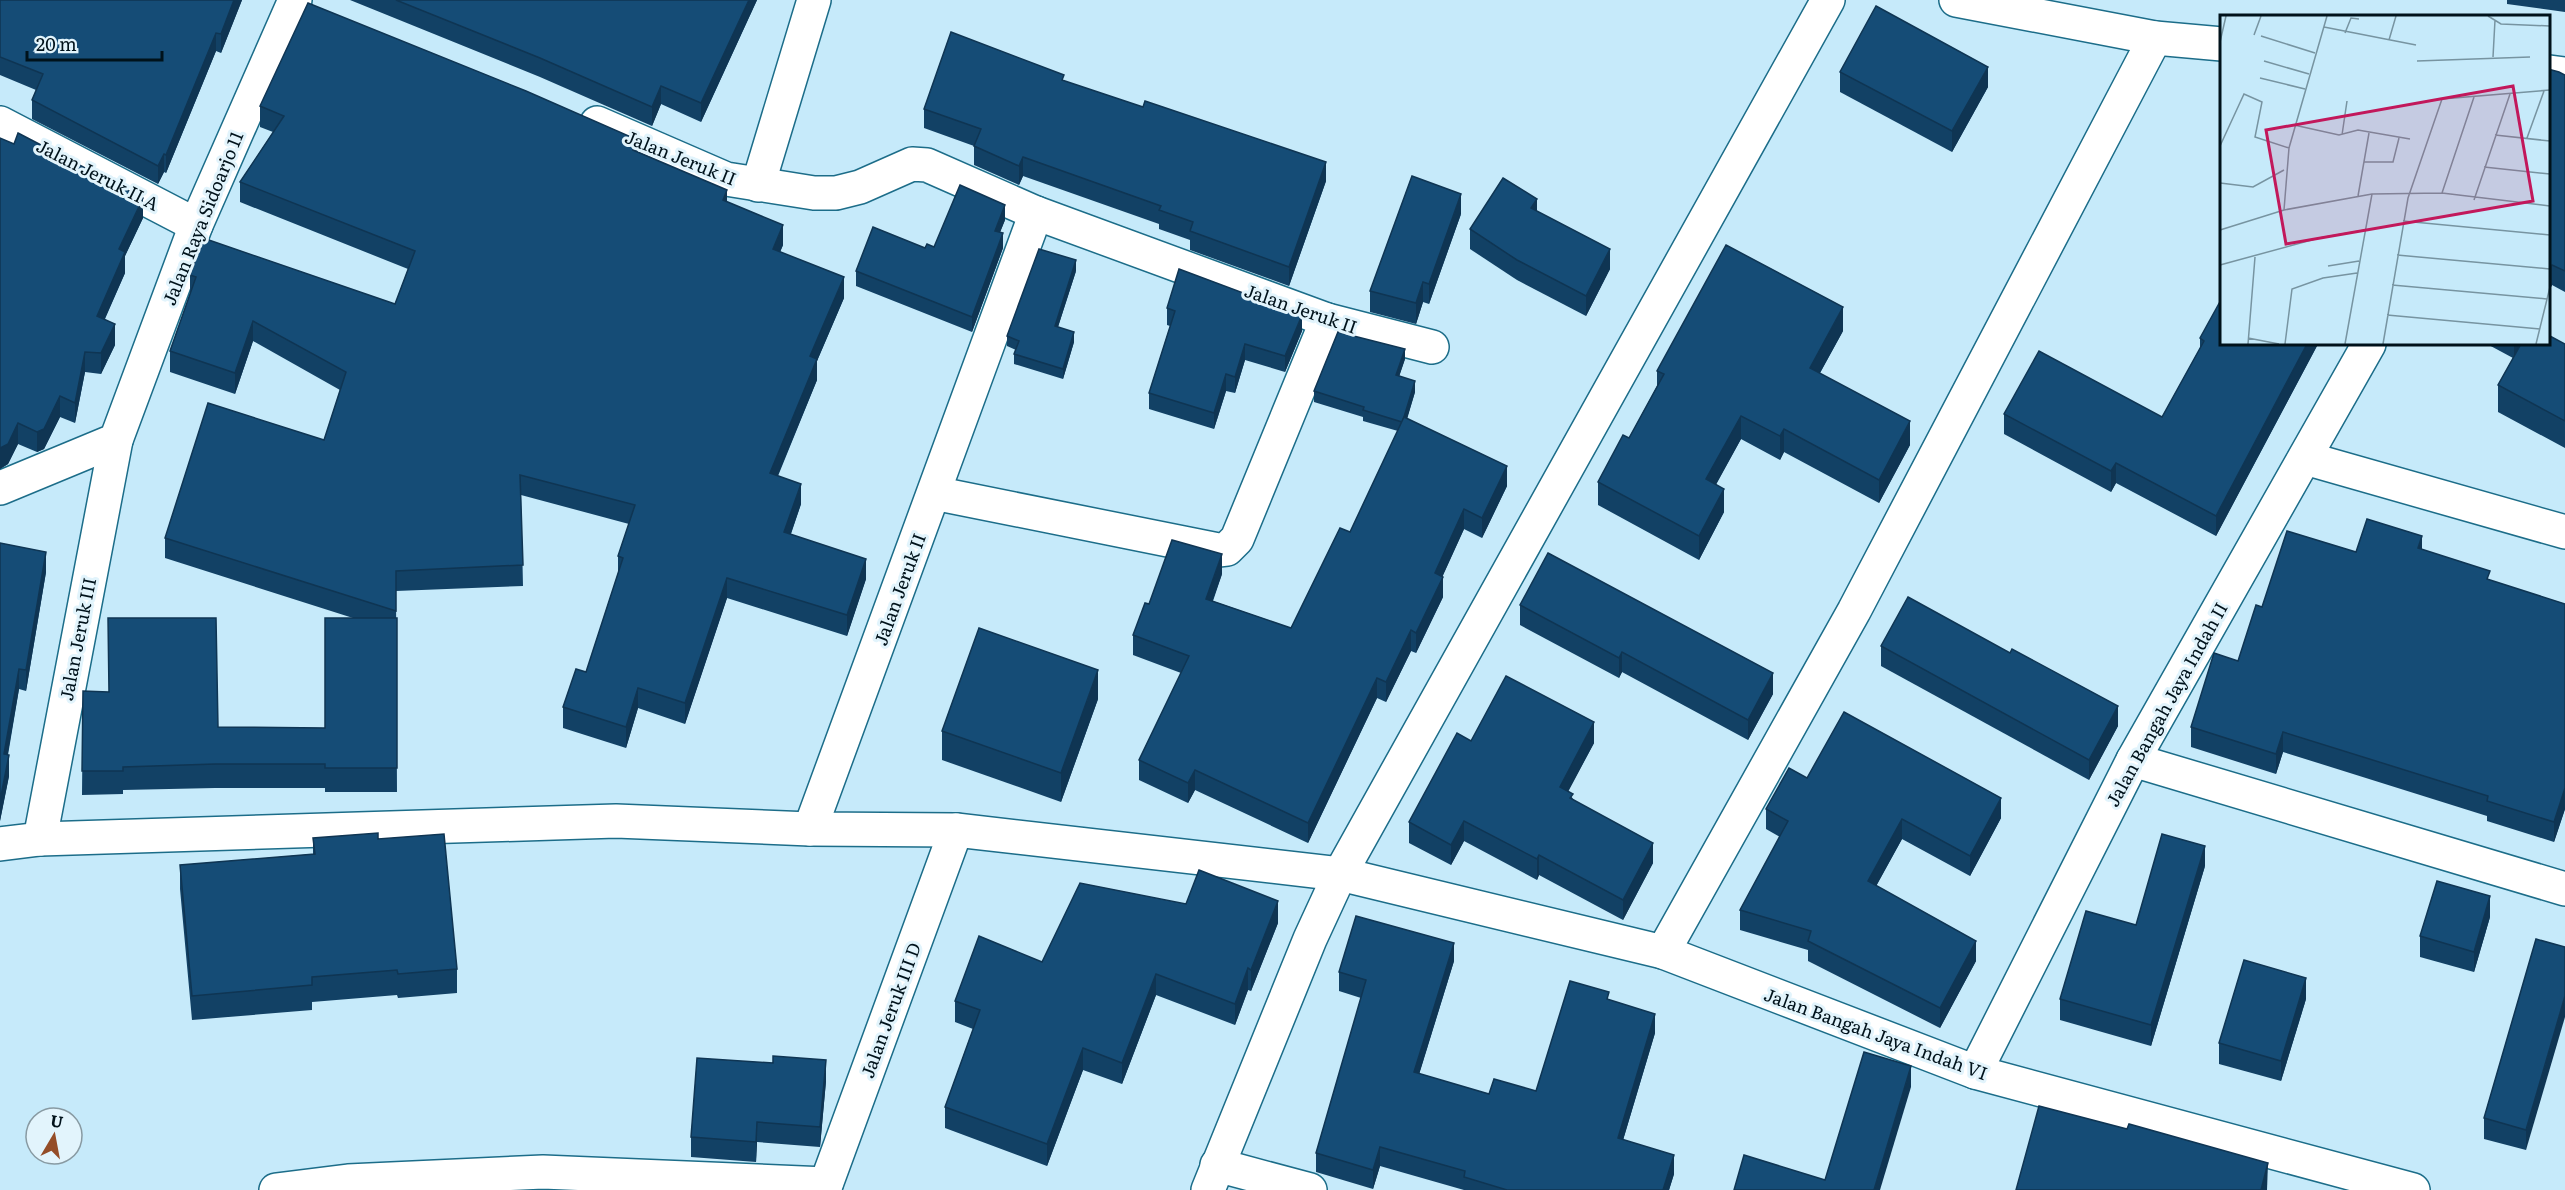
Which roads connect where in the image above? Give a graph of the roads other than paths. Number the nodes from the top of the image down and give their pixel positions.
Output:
1 (814, 0) edge
2 (1828, 0) edge
3 (1956, 0) edge
4 (306, 3) edge
5 (2156, 38) junction
6 (2220, 44) edge
7 (2550, 72) edge
8 (2565, 74) edge
9 (565, 108) edge
10 (0, 123) edge
11 (758, 185) junction
12 (1036, 213) junction
13 (196, 225) junction
14 (1327, 320) junction
15 (2368, 345) edge
16 (1432, 347) dead end
17 (116, 440) junction
18 (2305, 458) junction
19 (0, 488) edge
20 (934, 493) junction
21 (2565, 532) edge
22 (2133, 760) junction
23 (810, 829) junction
24 (957, 831) junction
25 (40, 839) junction
26 (0, 844) edge
27 (1340, 874) junction
28 (2565, 889) edge
29 (1663, 952) junction
30 (1975, 1072) junction
31 (1213, 1177) edge
32 (825, 1187) edge
33 (276, 1190) edge
34 (1310, 1190) edge
35 (2413, 1190) edge

1 - 11 street
2 - 27 street
3 - 5 street
4 - 13 street, Jalan Raya Sidoarjo 11
5 - 6 street
5 - 29 street
7 - 8 street
9 - 11 street, Jalan Jeruk II
10 - 13 street, Jalan Jeruk II A
11 - 12 street, Jalan Jeruk II
12 - 14 street, Jalan Jeruk II
12 - 20 street, Jalan Jeruk II
13 - 17 street, Jalan Raya Sidoarjo 11
14 - 16 street, Jalan Jeruk II
14 - 20 street
15 - 18 street, Jalan Bangah Jaya Indah II
17 - 19 street
17 - 25 street, Jalan Jeruk III
18 - 21 street
18 - 22 street, Jalan Bangah Jaya Indah II
20 - 23 street, Jalan Jeruk II
22 - 28 street
22 - 30 street, Jalan Bangah Jaya Indah II
23 - 24 street, Jalan Bangah Jaya Indah VI
23 - 25 street, Jalan Bangah Jaya Indah VI
24 - 27 street, Jalan Bangah Jaya Indah VI
24 - 32 street, Jalan Jeruk III D
25 - 26 street, Jalan Bangah Jaya Indah VI
27 - 29 street, Jalan Bangah Jaya Indah VI
27 - 31 street
29 - 30 street, Jalan Bangah Jaya Indah VI
30 - 35 street, Jalan Bangah Jaya Indah VI
31 - 34 street
32 - 33 street

